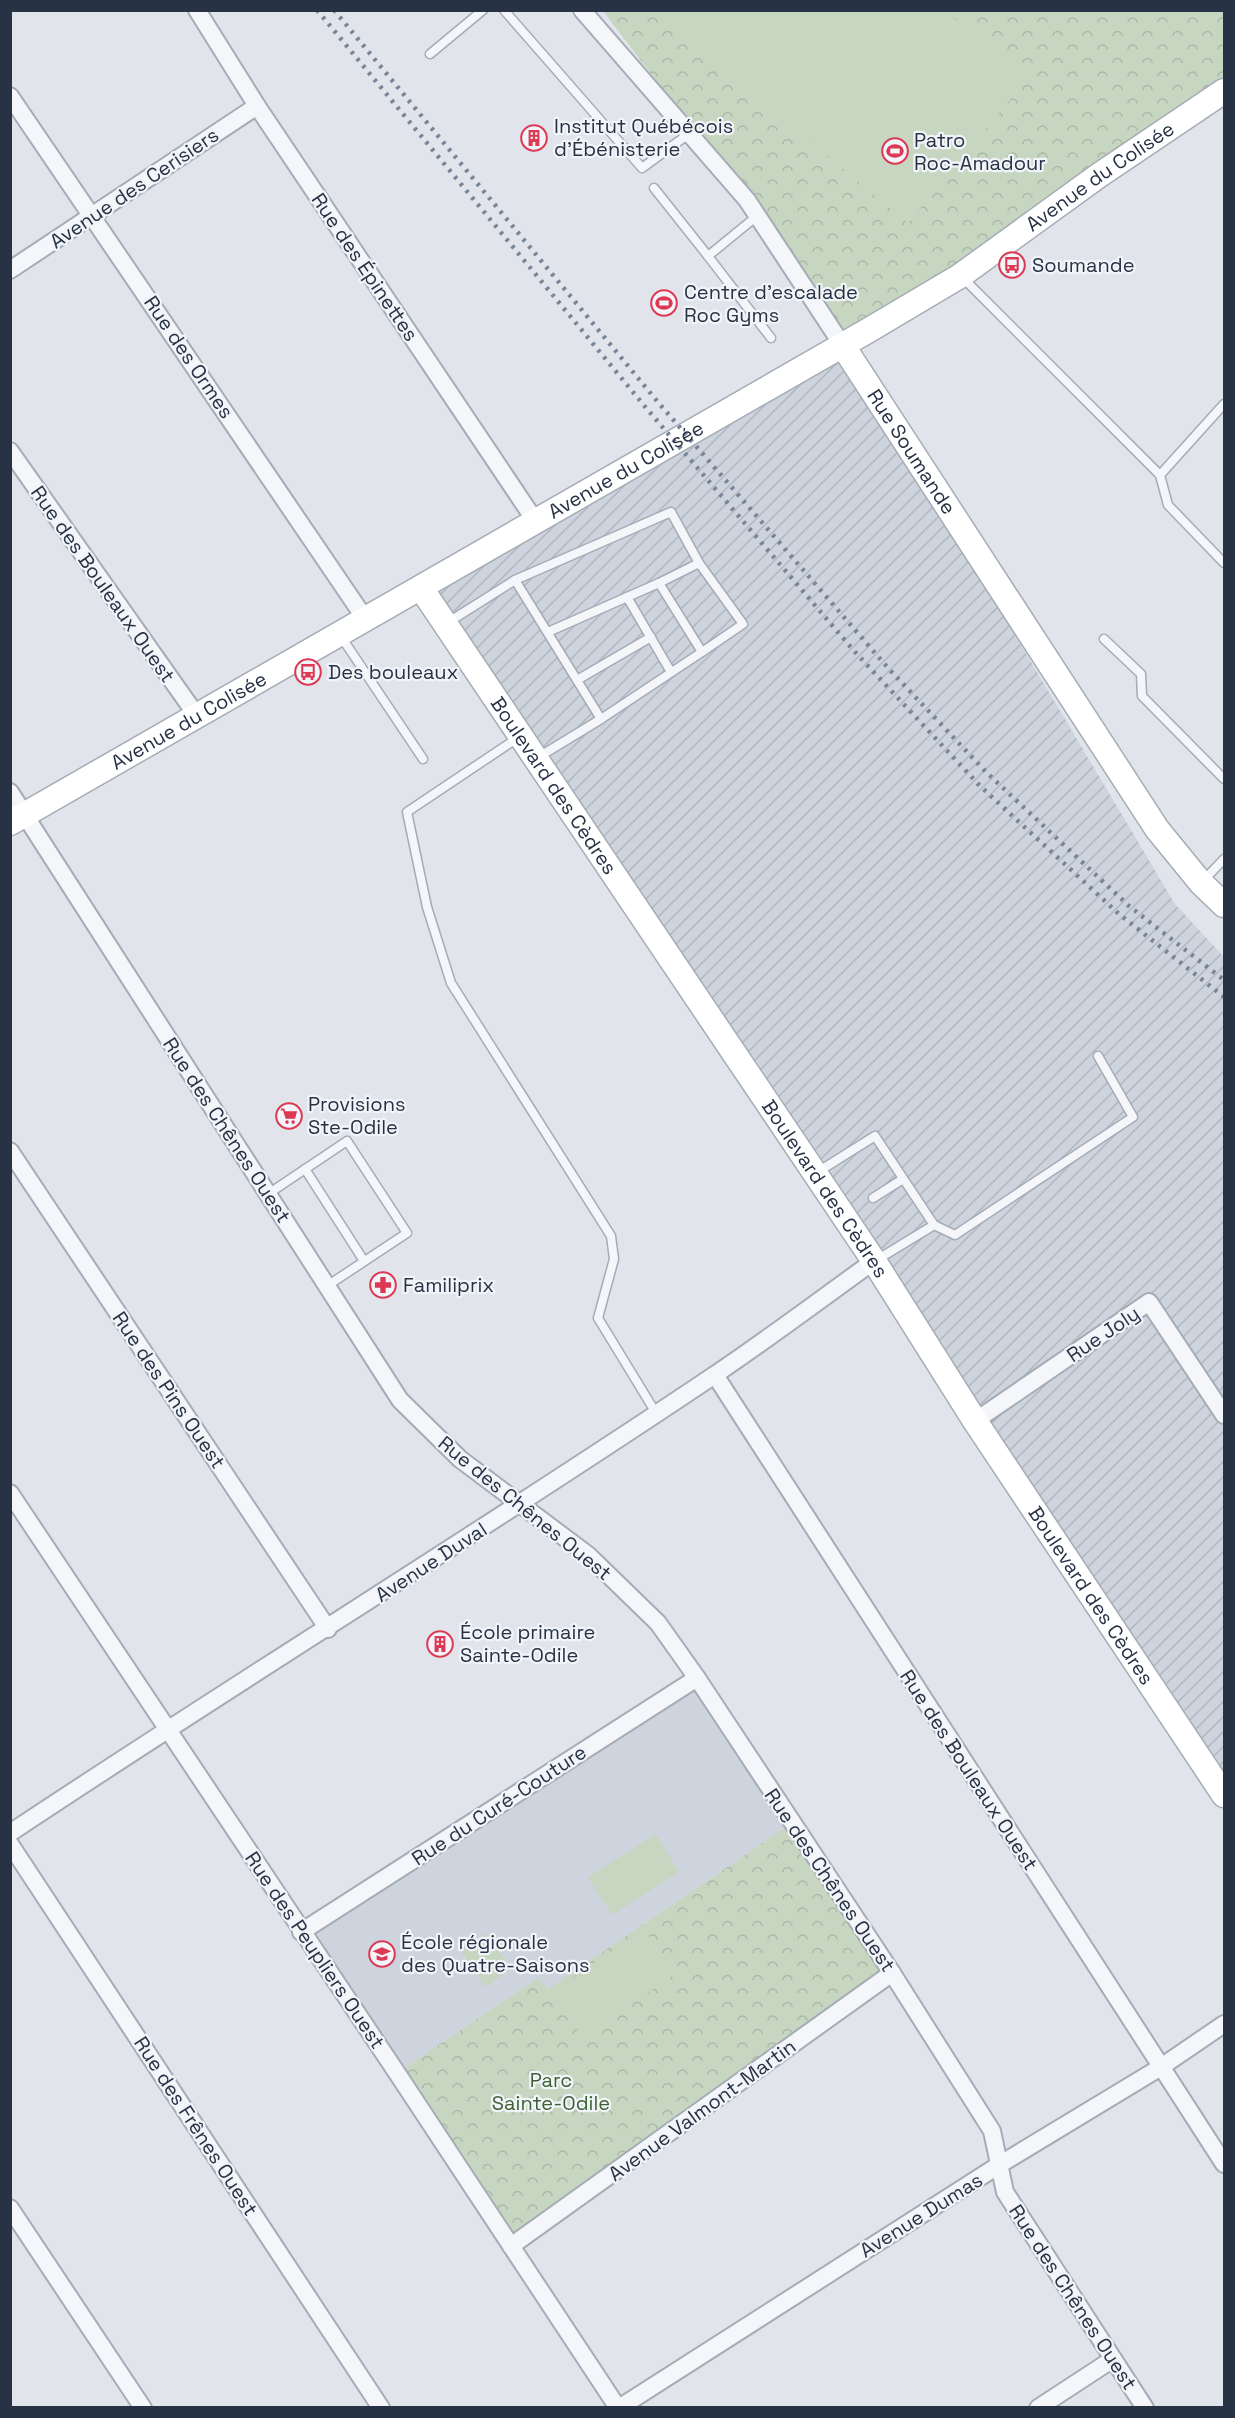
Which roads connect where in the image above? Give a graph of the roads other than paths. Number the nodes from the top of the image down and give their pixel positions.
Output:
1 (197, 10) edge
2 (483, 10) edge
3 (504, 10) edge
4 (582, 10) edge
5 (430, 54) dead end
6 (1224, 91) edge
7 (10, 96) edge
8 (257, 106) junction
9 (690, 133) junction
10 (654, 188) dead end
11 (92, 216) junction
12 (758, 216) junction
13 (708, 256) junction
14 (10, 270) edge
15 (960, 276) junction
16 (771, 338) dead end
17 (843, 346) junction
18 (1224, 404) edge
19 (10, 451) edge
20 (1160, 475) junction
21 (536, 522) junction
22 (699, 563) junction
23 (1224, 564) edge
24 (515, 580) junction
25 (659, 583) junction
26 (421, 588) junction
27 (627, 597) junction
28 (366, 620) junction
29 (446, 623) junction
30 (548, 632) junction
31 (339, 635) junction
32 (651, 637) junction
33 (1104, 639) dead end
34 (702, 652) junction
35 (671, 672) junction
36 (577, 680) junction
37 (197, 716) junction
38 (601, 718) junction
39 (521, 736) junction
40 (536, 758) junction
41 (423, 759) dead end
42 (1224, 779) edge
43 (10, 792) edge
44 (18, 819) edge
45 (1224, 859) edge
46 (1201, 883) junction
47 (1224, 905) edge
48 (1098, 1056) dead end
49 (10, 1151) edge
50 (304, 1170) junction
51 (815, 1173) junction
52 (903, 1179) junction
53 (268, 1194) junction
54 (873, 1198) dead end
55 (934, 1225) junction
56 (364, 1261) junction
57 (874, 1261) junction
58 (327, 1286) junction
59 (715, 1375) junction
60 (656, 1413) junction
61 (1224, 1415) edge
62 (975, 1421) junction
63 (10, 1493) edge
64 (520, 1503) junction
65 (328, 1629) junction
66 (698, 1678) junction
67 (167, 1729) junction
68 (1224, 1795) edge
69 (10, 1833) edge
70 (10, 1844) edge
71 (302, 1932) junction
72 (892, 1973) junction
73 (1224, 2024) edge
74 (1161, 2067) junction
75 (1224, 2164) edge
76 (999, 2165) junction
77 (10, 2208) edge
78 (511, 2246) junction
79 (1113, 2359) junction
80 (143, 2408) edge
81 (381, 2408) edge
82 (618, 2408) edge
83 (1038, 2408) edge
84 (1144, 2408) edge

1 - 8 street, Rue des Épinettes
2 - 5 lane
3 - 9 lane
4 - 9 street, Rue Soumande
6 - 15 street, Avenue du Colisée
7 - 11 street, Rue des Ormes
8 - 11 street, Avenue des Cerisiers
8 - 21 street, Rue des Épinettes
9 - 12 street, Rue Soumande
10 - 13 lane
11 - 14 street, Avenue des Cerisiers
11 - 28 street, Rue des Ormes
12 - 13 lane
12 - 17 street, Rue Soumande
13 - 16 lane
15 - 17 street, Avenue du Colisée
15 - 20 lane
17 - 21 street, Avenue du Colisée
17 - 46 street, Rue Soumande
18 - 20 lane
19 - 37 street, Rue des Bouleaux Ouest
20 - 23 lane
21 - 26 street, Avenue du Colisée
22 - 24 lane
22 - 25 lane
22 - 34 lane
24 - 29 lane
24 - 30 lane
25 - 27 lane
25 - 34 lane
26 - 28 street, Avenue du Colisée
26 - 29 street, Boulevard des Cèdres
27 - 30 lane
27 - 32 lane
28 - 31 street, Avenue du Colisée
29 - 39 street, Boulevard des Cèdres
30 - 36 lane
31 - 37 street, Avenue du Colisée
31 - 41 lane
32 - 35 lane
32 - 36 lane
33 - 42 lane
34 - 35 lane
35 - 38 lane
36 - 38 lane
37 - 44 street, Avenue du Colisée
38 - 40 lane
39 - 40 street, Boulevard des Cèdres
39 - 60 lane
40 - 51 street, Boulevard des Cèdres
43 - 44 street, Rue des Chênes Ouest
44 - 53 street, Rue des Chênes Ouest
45 - 46 lane
46 - 47 street, Rue Soumande
48 - 55 lane
49 - 65 street, Rue des Pins Ouest
50 - 53 lane
50 - 56 lane
50 - 56 lane
51 - 52 lane
51 - 57 street, Boulevard des Cèdres
52 - 54 lane
52 - 55 lane
53 - 58 street, Rue des Chênes Ouest
55 - 57 lane
56 - 58 lane
57 - 59 street, Avenue Duval
57 - 62 street, Boulevard des Cèdres
58 - 64 street, Rue des Chênes Ouest
59 - 60 street, Avenue Duval
59 - 74 street, Rue des Bouleaux Ouest
60 - 64 street, Avenue Duval
61 - 62 street, Rue Joly
62 - 68 street, Boulevard des Cèdres
63 - 67 street, Rue des Peupliers Ouest
64 - 65 street, Avenue Duval
64 - 66 street, Rue des Chênes Ouest
65 - 67 street, Avenue Duval
66 - 71 street, Rue du Curé-Couture
66 - 72 street, Rue des Chênes Ouest
67 - 69 street, Avenue Duval
67 - 71 street, Rue des Peupliers Ouest
70 - 81 street, Rue des Frênes Ouest
71 - 78 street, Rue des Peupliers Ouest
72 - 76 street, Rue des Chênes Ouest
72 - 78 street, Avenue Valmont-Martin
73 - 74 street, Avenue Dumas
74 - 75 street, Rue des Bouleaux Ouest
74 - 76 street, Avenue Dumas
76 - 79 street, Rue des Chênes Ouest
76 - 82 street, Avenue Dumas
77 - 80 street
78 - 82 street, Rue des Peupliers Ouest
79 - 83 street
79 - 84 street, Rue des Chênes Ouest

